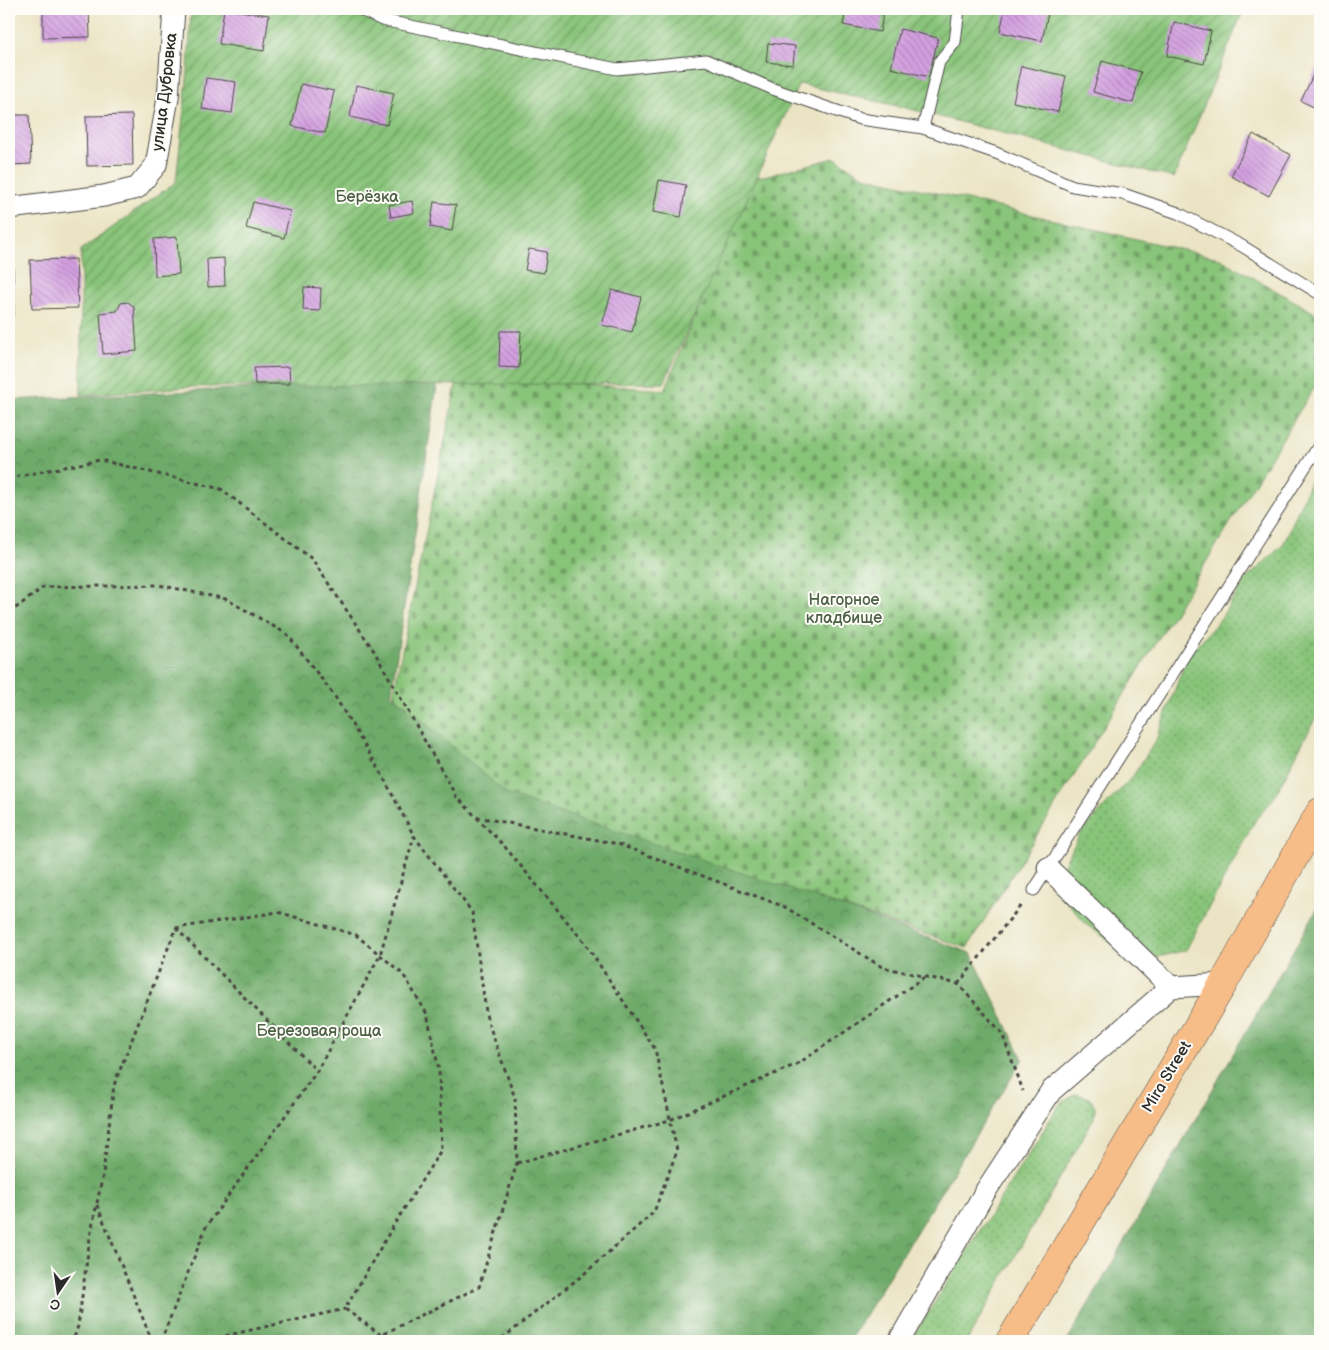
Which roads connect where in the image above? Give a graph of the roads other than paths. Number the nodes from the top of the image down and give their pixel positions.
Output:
1 (174, 9) edge
2 (359, 9) edge
3 (959, 9) edge
4 (923, 128) junction
5 (9, 208) edge
6 (1320, 294) edge
7 (1320, 444) edge
8 (1320, 812) edge
9 (1048, 868) junction
10 (1034, 890) road end
11 (1223, 984) junction
12 (1171, 987) junction
13 (899, 1341) edge
14 (1010, 1341) edge

1 - 5 street, улица Дубровка
2 - 4 lane
3 - 4 lane
4 - 6 lane
7 - 9 lane
8 - 11 main road, Mira Street
9 - 10 lane
9 - 12 street
11 - 12 street
11 - 14 main road, Mira Street
12 - 13 street

